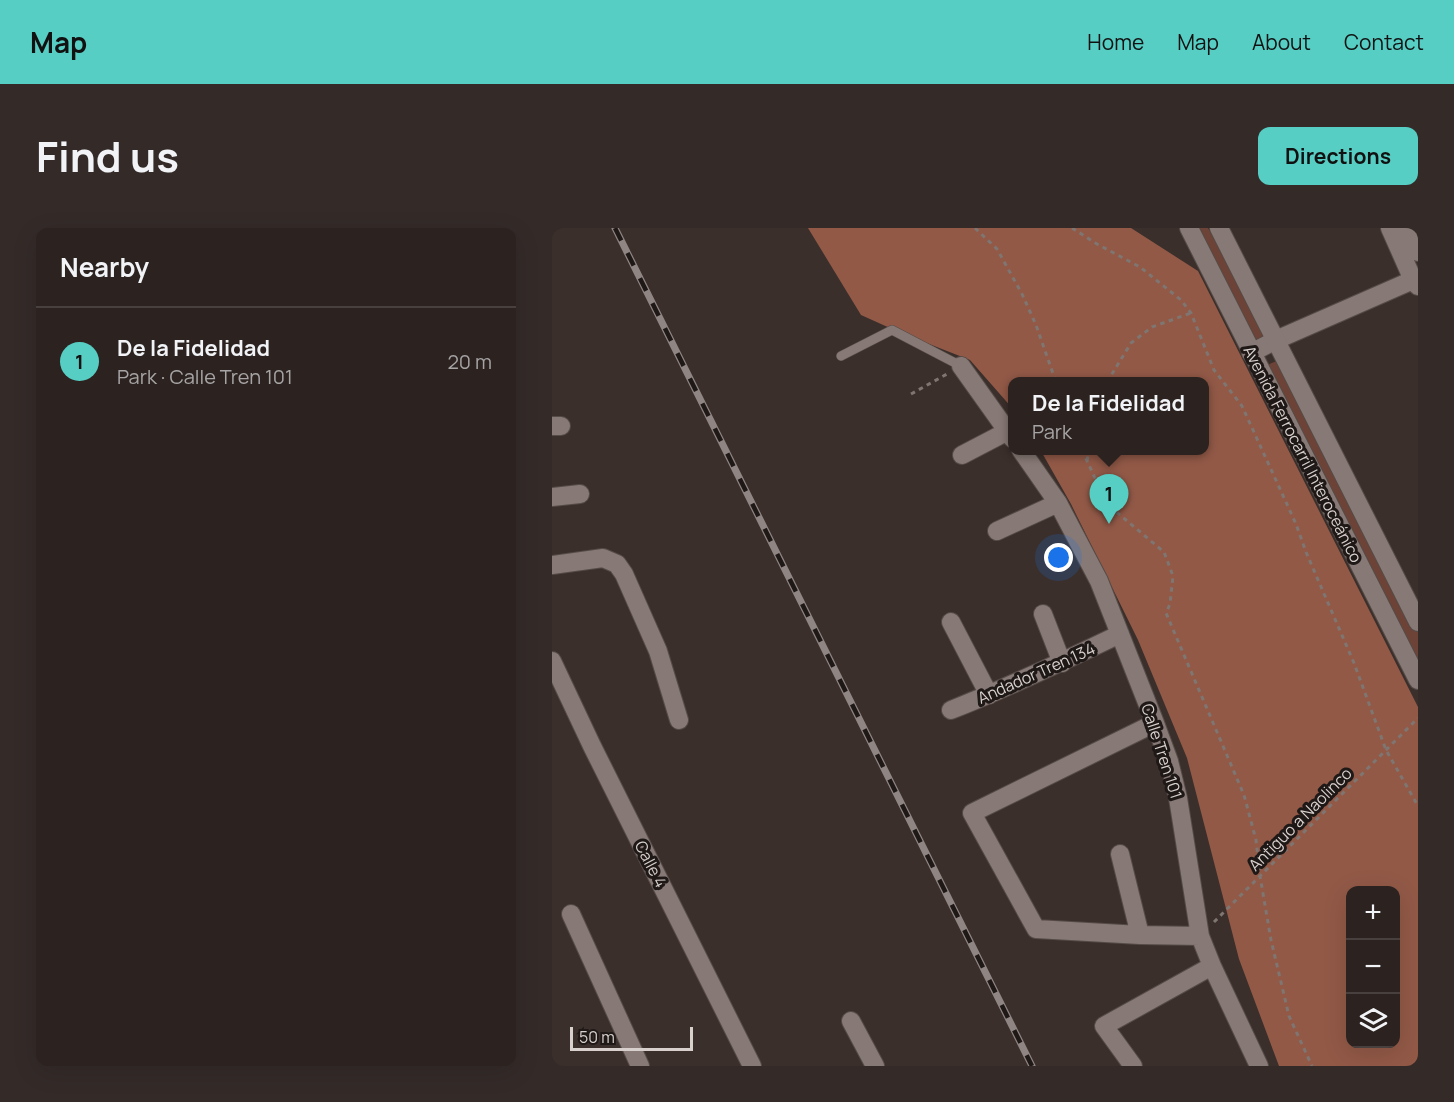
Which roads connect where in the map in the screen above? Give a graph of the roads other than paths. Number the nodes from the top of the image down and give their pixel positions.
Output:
1 (1189, 228) edge
2 (1219, 228) edge
3 (1390, 228) edge
4 (1408, 228) edge
5 (1418, 252) edge
6 (1416, 283) edge
7 (1276, 340) junction
8 (1251, 352) junction
9 (841, 357) dead end
10 (961, 366) joint
11 (1008, 432) edge
12 (1008, 436) edge
13 (962, 455) dead end
14 (1025, 455) edge
15 (580, 494) dead end
16 (552, 497) edge
17 (1058, 502) junction
18 (997, 531) dead end
19 (552, 565) edge
20 (1043, 614) dead end
21 (951, 622) dead end
22 (1418, 622) edge
23 (1120, 634) junction
24 (552, 661) edge
25 (1062, 663) junction
26 (1418, 680) edge
27 (989, 695) junction
28 (951, 710) dead end
29 (679, 720) dead end
30 (1155, 723) junction
31 (1120, 854) dead end
32 (572, 914) dead end
33 (1140, 935) junction
34 (1200, 936) junction
35 (1212, 966) junction
36 (851, 1021) dead end
37 (640, 1066) edge
38 (752, 1066) edge
39 (875, 1066) edge
40 (1133, 1066) edge
41 (1259, 1066) edge

1 - 8 street, Avenida Ferrocarril Interoceánico
2 - 7 street, Avenida Ferrocarril Interoceánico
3 - 6 street
4 - 5 street
6 - 7 street
7 - 8 street
7 - 22 street, Avenida Ferrocarril Interoceánico
8 - 26 street, Avenida Ferrocarril Interoceánico
9 - 10 lane
10 - 11 street
12 - 13 street
14 - 17 street, Calle Tren 101
15 - 16 street
17 - 18 street
17 - 23 street, Calle Tren 101
19 - 29 street
20 - 25 street
21 - 27 street
23 - 25 street, Andador Tren 134
23 - 30 street, Calle Tren 101
24 - 38 street, Calle 4
25 - 27 street, Andador Tren 134
27 - 28 street, Andador Tren 134
30 - 33 street
30 - 34 street, Calle Tren 101
31 - 33 street
32 - 37 street
33 - 34 street
34 - 35 street, Calle Tren 101
35 - 40 street
35 - 41 street, Calle Tren 101
36 - 39 street

